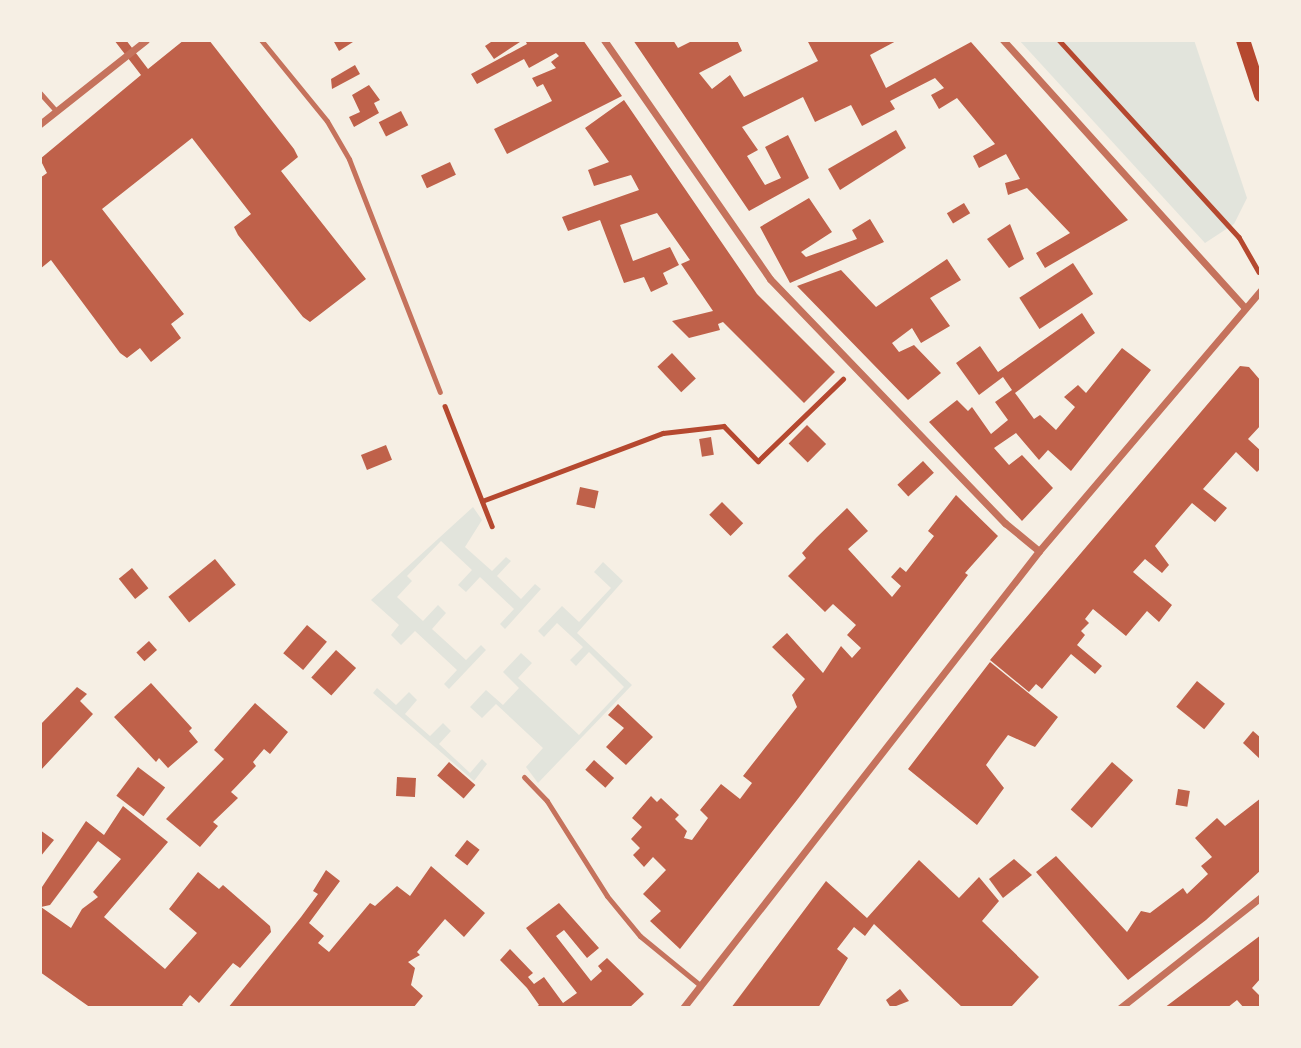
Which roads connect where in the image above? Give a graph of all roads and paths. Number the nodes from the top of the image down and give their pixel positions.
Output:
1 (146, 40) edge
2 (261, 40) edge
3 (604, 40) edge
4 (1003, 40) edge
5 (1059, 40) edge
6 (1244, 40) edge
7 (40, 93) edge
8 (1261, 95) edge
9 (56, 111) junction
10 (40, 124) edge
11 (1261, 275) edge
12 (1261, 290) edge
13 (1245, 309) junction
14 (854, 369) junction
15 (440, 393) joint
16 (482, 501) junction
17 (492, 526) dead end
18 (1039, 551) junction
19 (524, 777) dead end
20 (1261, 897) edge
21 (701, 987) junction
22 (683, 1008) edge
23 (1119, 1008) edge

1 - 9 street
2 - 15 lane
3 - 14 street
4 - 13 street
5 - 11 path
6 - 8 main road
7 - 9 lane
9 - 10 street
12 - 13 street
13 - 18 street
14 - 16 path
14 - 18 street
15 - 16 path
16 - 17 path
18 - 21 street
19 - 21 lane
20 - 23 street
21 - 22 street

